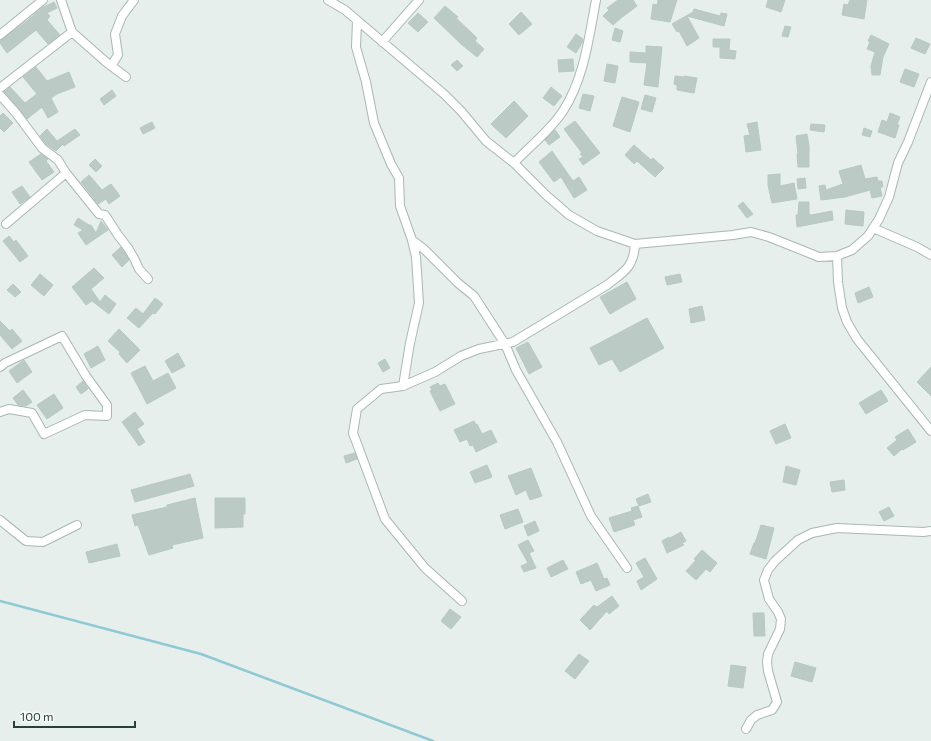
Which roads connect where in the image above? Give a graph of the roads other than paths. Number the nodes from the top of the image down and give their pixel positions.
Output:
1 (43, 0) edge
2 (61, 0) edge
3 (134, 0) edge
4 (328, 0) edge
5 (419, 0) edge
6 (596, 0) edge
7 (357, 21) junction
8 (72, 32) junction
9 (0, 35) edge
10 (382, 42) junction
11 (111, 66) junction
12 (126, 76) dead end
13 (931, 82) edge
14 (0, 88) edge
15 (0, 95) edge
16 (514, 163) junction
17 (66, 173) junction
18 (6, 224) dead end
19 (873, 228) junction
20 (412, 240) junction
21 (635, 244) junction
22 (931, 254) edge
23 (836, 256) junction
24 (148, 279) dead end
25 (505, 344) junction
26 (0, 367) edge
27 (403, 386) junction
28 (0, 412) edge
29 (931, 430) edge
30 (0, 520) edge
31 (77, 525) dead end
32 (931, 531) edge
33 (627, 568) dead end
34 (462, 601) dead end
35 (746, 729) dead end

1 - 9 street
2 - 8 street
3 - 11 street
4 - 7 street
5 - 10 street
6 - 16 street
7 - 10 street
7 - 20 street
8 - 11 street
8 - 14 street
10 - 16 street
11 - 12 street
13 - 19 street
15 - 17 street
16 - 21 street
17 - 18 street
17 - 24 street
19 - 22 street
19 - 23 street
20 - 25 street
20 - 27 street
21 - 23 street
21 - 25 street
23 - 29 street
25 - 27 street
25 - 33 street
26 - 28 street
27 - 34 street
30 - 31 street
32 - 35 street

